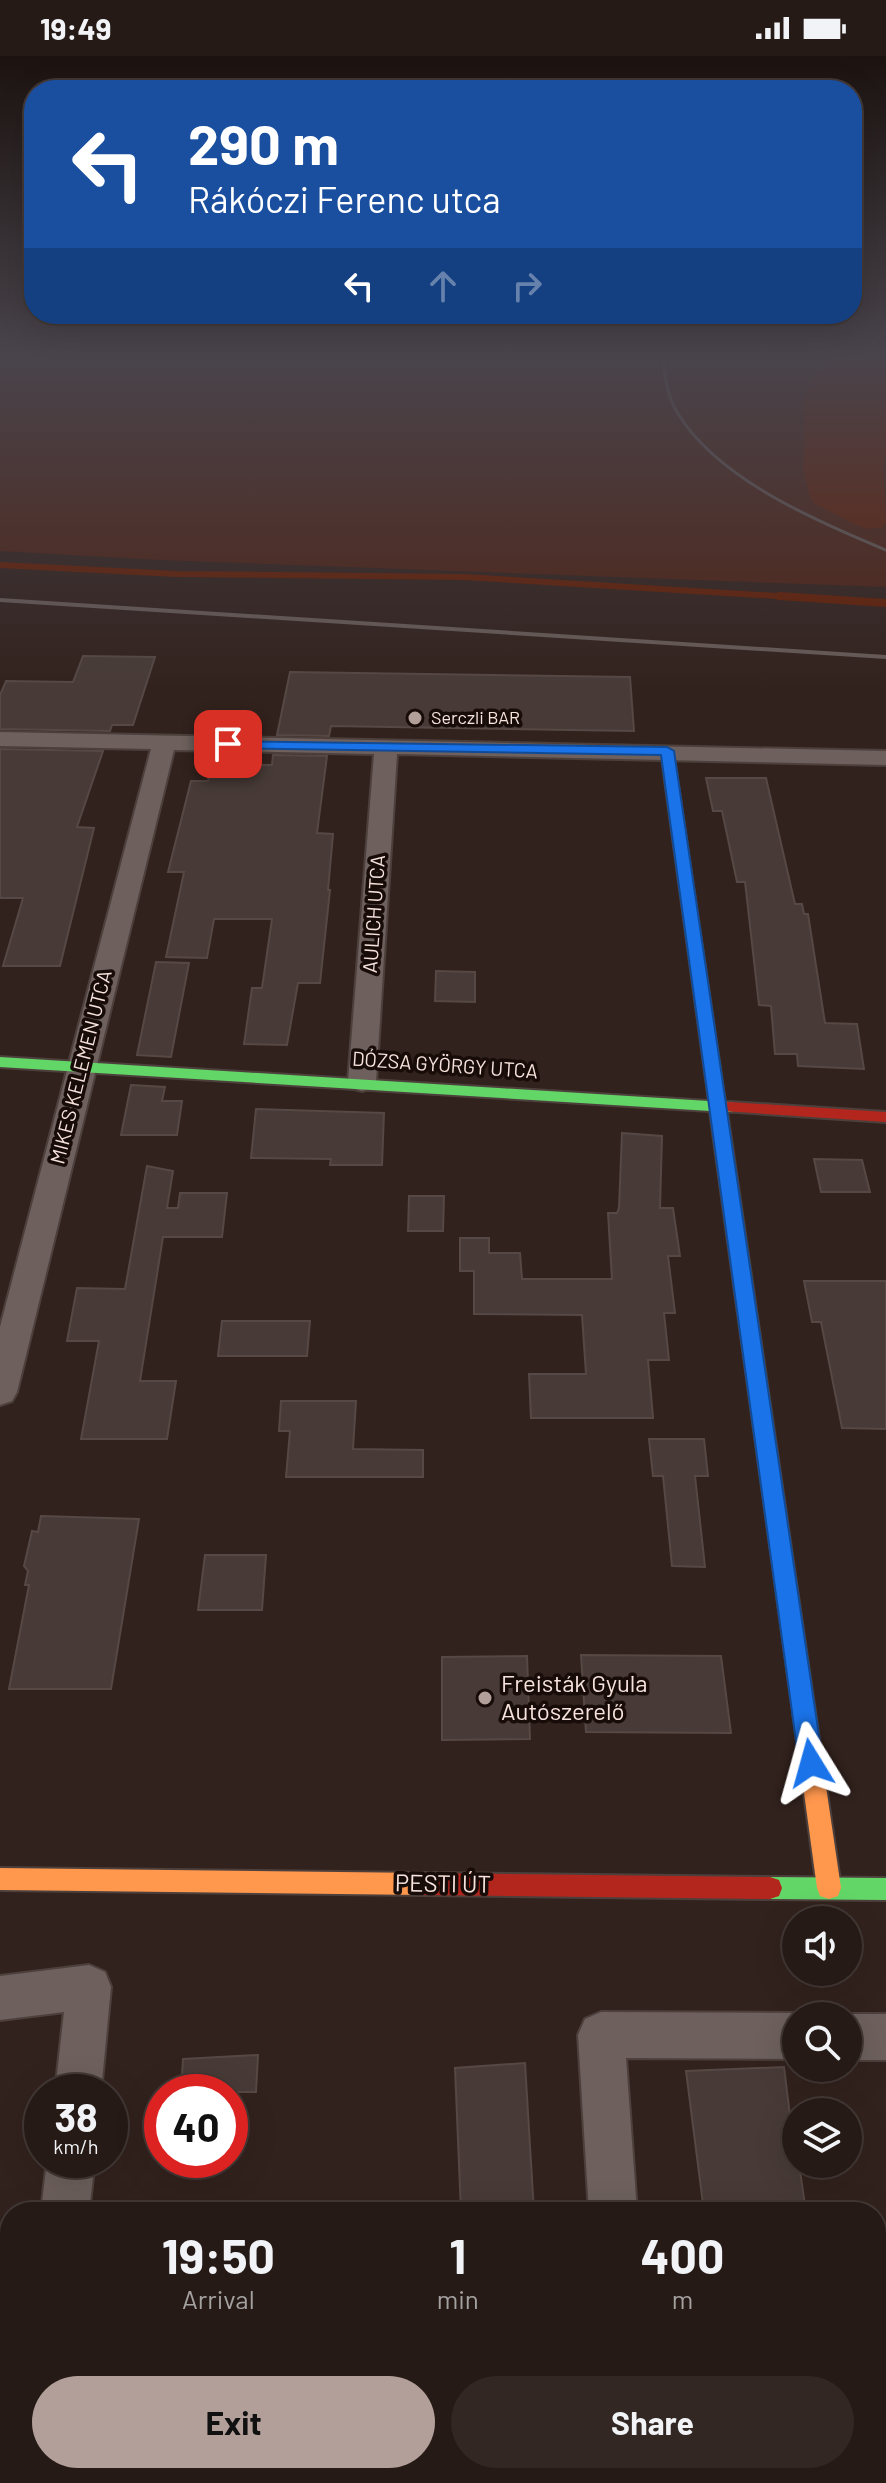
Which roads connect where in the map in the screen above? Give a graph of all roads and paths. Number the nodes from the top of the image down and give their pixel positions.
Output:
1 (0, 739) edge
2 (164, 743) junction
3 (386, 747) junction
4 (667, 751) junction
5 (886, 758) edge
6 (0, 1062) edge
7 (81, 1067) junction
8 (362, 1082) junction
9 (718, 1104) junction
10 (886, 1117) edge
11 (0, 1392) edge
12 (0, 1879) edge
13 (829, 1888) junction
14 (886, 1889) edge
15 (0, 1998) edge
16 (782, 2036) edge
17 (862, 2037) edge
18 (886, 2037) edge
19 (80, 2074) edge
20 (69, 2178) edge
21 (66, 2202) edge
22 (612, 2202) edge

1 - 2 street
2 - 3 street
2 - 7 street, MIKES KELEMEN UTCA
3 - 4 street
3 - 8 street, AULICH UTCA
4 - 5 street
4 - 9 street
6 - 7 street, DÓZSA GYÖRGY UTCA
7 - 8 street, DÓZSA GYÖRGY UTCA
7 - 11 street, MIKES KELEMEN UTCA
8 - 9 street, DÓZSA GYÖRGY UTCA
9 - 10 street, DÓZSA GYÖRGY UTCA
9 - 13 street
12 - 13 street, PESTI ÚT
13 - 14 street, PESTI ÚT
15 - 19 street
16 - 22 street
17 - 18 street
20 - 21 street

